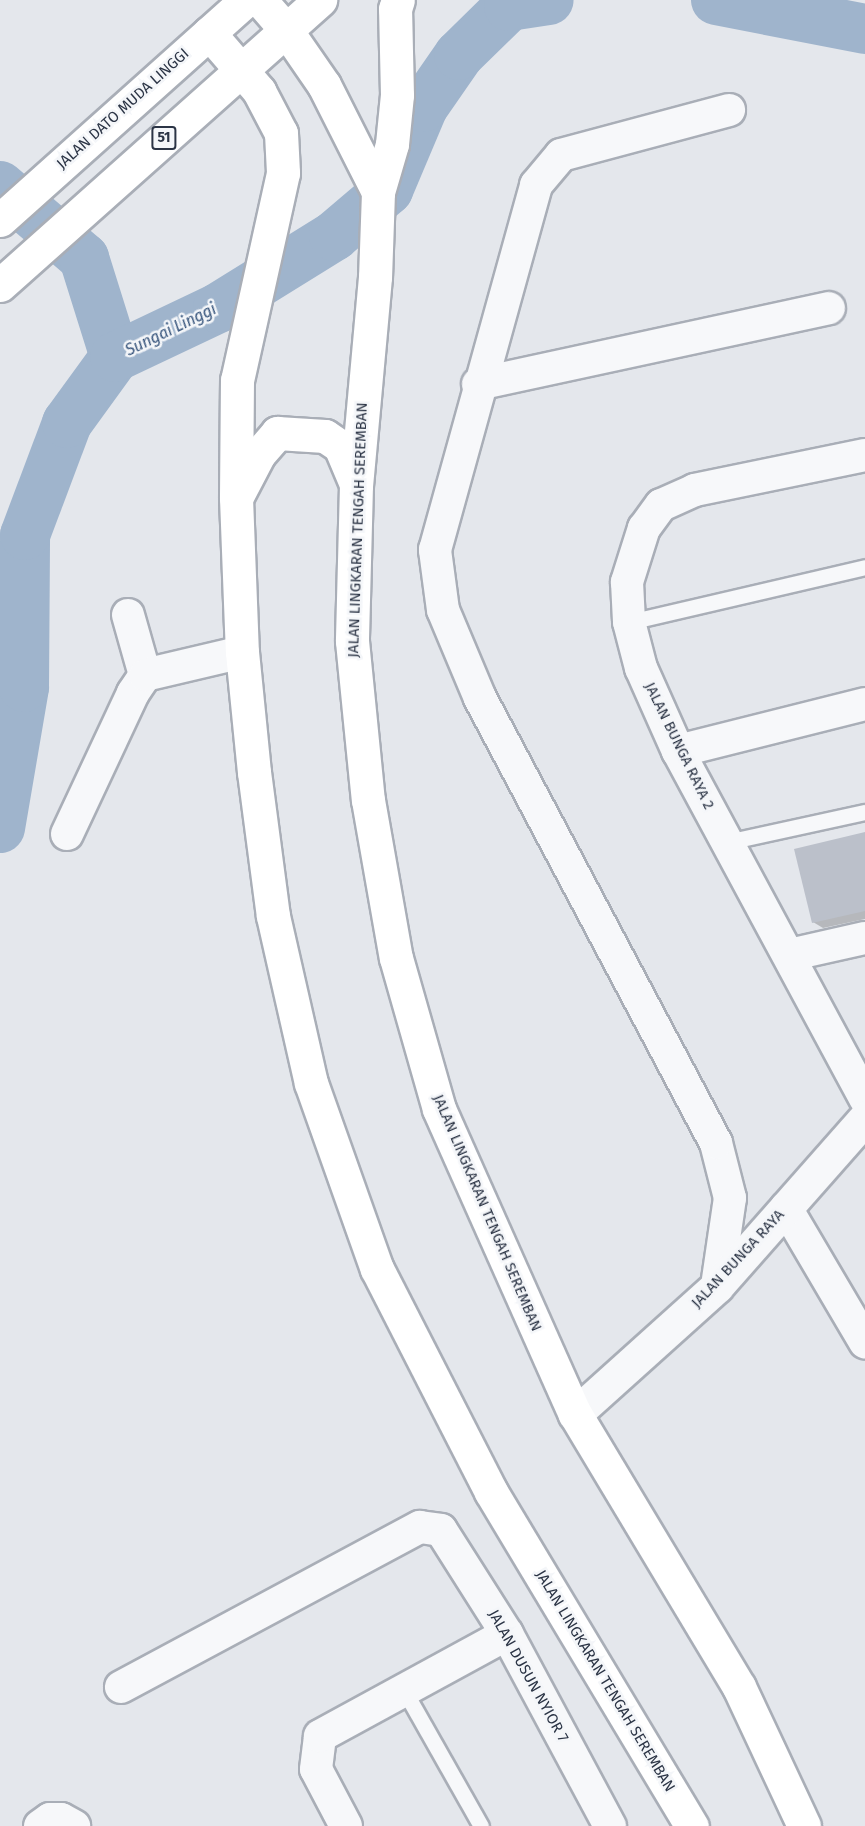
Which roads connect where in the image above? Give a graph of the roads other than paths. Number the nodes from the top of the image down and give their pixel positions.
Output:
1 (246, 0) edge
2 (260, 0) edge
3 (320, 0) edge
4 (398, 0) edge
5 (286, 30) junction
6 (209, 33) junction
7 (243, 68) junction
8 (729, 110) dead end
9 (378, 192) junction
10 (0, 220) edge
11 (0, 285) edge
12 (829, 308) dead end
13 (478, 384) junction
14 (865, 455) edge
15 (356, 485) junction
16 (236, 498) junction
17 (865, 567) edge
18 (128, 615) dead end
19 (628, 622) junction
20 (242, 652) junction
21 (145, 675) junction
22 (865, 704) edge
23 (678, 752) junction
24 (865, 812) edge
25 (67, 834) dead end
26 (727, 842) junction
27 (865, 938) edge
28 (789, 955) junction
29 (865, 1099) edge
30 (865, 1118) edge
31 (786, 1208) junction
32 (717, 1286) junction
33 (865, 1342) edge
34 (575, 1414) junction
35 (507, 1634) junction
36 (121, 1687) dead end
37 (404, 1690) junction
38 (40, 1826) edge
39 (74, 1826) edge
40 (346, 1826) edge
41 (481, 1826) edge
42 (610, 1826) edge
43 (692, 1826) edge
44 (804, 1826) edge

1 - 6 main road, JALAN DATO MUDA LINGGI
2 - 5 main road, JALAN LINGKARAN TENGAH SEREMBAN
3 - 5 main road, 51
4 - 9 main road
5 - 7 main road, 51
5 - 9 main road, JALAN LINGKARAN TENGAH SEREMBAN
6 - 7 main road, JALAN LINGKARAN TENGAH SEREMBAN
6 - 10 main road, JALAN DATO MUDA LINGGI
7 - 11 main road, 51
7 - 16 main road, JALAN LINGKARAN TENGAH SEREMBAN
8 - 13 street
9 - 15 main road, JALAN LINGKARAN TENGAH SEREMBAN
12 - 13 street
13 - 32 street
14 - 19 street, JALAN BUNGA RAYA 2
15 - 16 main road
15 - 34 main road, JALAN LINGKARAN TENGAH SEREMBAN
16 - 20 main road, JALAN LINGKARAN TENGAH SEREMBAN
17 - 19 lane
18 - 21 street
19 - 23 street, JALAN BUNGA RAYA 2
20 - 21 street
20 - 43 main road, JALAN LINGKARAN TENGAH SEREMBAN
21 - 25 street
22 - 23 street
23 - 26 street, JALAN BUNGA RAYA 2
24 - 26 lane
26 - 28 street, JALAN BUNGA RAYA 2
27 - 28 street
28 - 29 street, JALAN BUNGA RAYA 2
30 - 31 street, JALAN BUNGA RAYA
31 - 32 street, JALAN BUNGA RAYA
31 - 33 street
32 - 34 street, JALAN BUNGA RAYA
34 - 44 main road, JALAN LINGKARAN TENGAH SEREMBAN
35 - 36 street, JALAN DUSUN NYIOR 7
35 - 37 street
35 - 42 street, JALAN DUSUN NYIOR 7
37 - 40 street
37 - 41 lane
38 - 39 street

